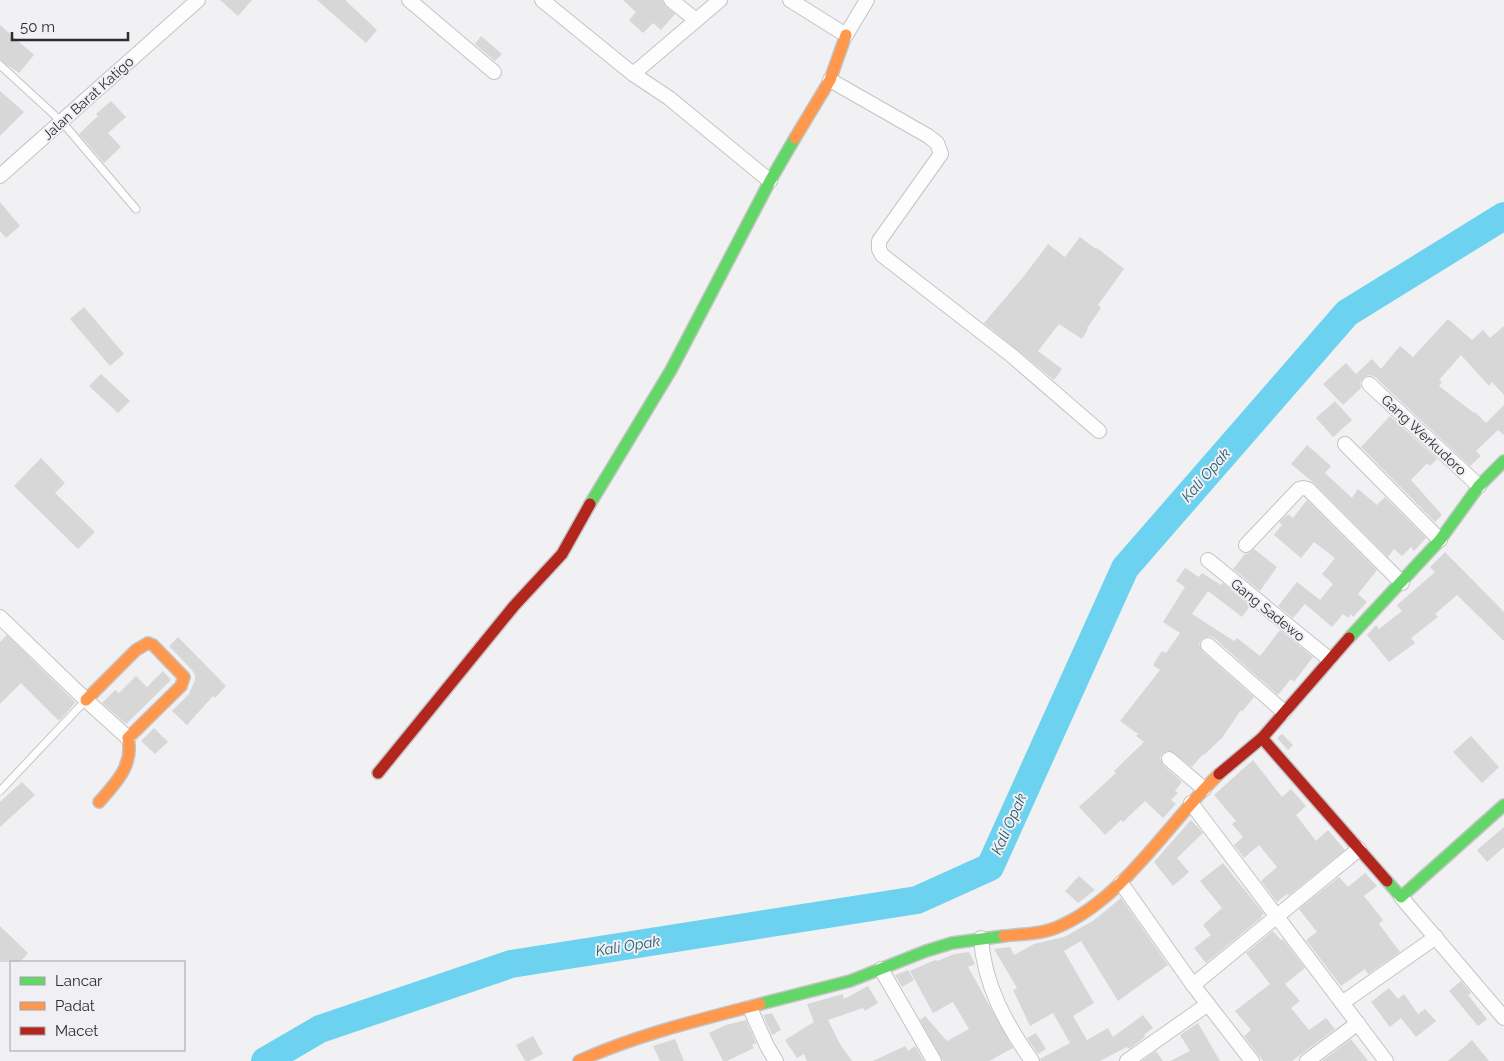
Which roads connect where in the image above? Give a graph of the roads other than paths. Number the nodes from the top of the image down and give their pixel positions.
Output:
1 (198, 0) edge
2 (409, 0) edge
3 (542, 0) edge
4 (671, 0) edge
5 (720, 0) edge
6 (790, 0) edge
7 (867, 0) edge
8 (696, 20) junction
9 (846, 35) junction
10 (0, 65) edge
11 (494, 72) dead end
12 (634, 74) junction
13 (830, 80) junction
14 (62, 122) junction
15 (0, 176) edge
16 (770, 181) junction
17 (136, 209) dead end
18 (1370, 384) dead end
19 (1099, 431) dead end
20 (1345, 444) dead end
21 (1504, 462) edge
22 (1479, 486) junction
23 (1440, 540) junction
24 (1246, 545) dead end
25 (1208, 560) dead end
26 (1402, 583) junction
27 (0, 617) edge
28 (1208, 645) dead end
29 (1329, 659) junction
30 (86, 700) junction
31 (1284, 712) junction
32 (128, 738) junction
33 (1262, 738) junction
34 (1170, 760) dead end
35 (378, 773) dead end
36 (1204, 789) junction
37 (0, 791) edge
38 (99, 802) dead end
39 (1191, 804) junction
40 (1504, 805) edge
41 (1359, 849) junction
42 (1121, 883) junction
43 (1401, 897) junction
44 (1276, 918) junction
45 (1436, 937) junction
46 (981, 938) junction
47 (881, 969) junction
48 (1193, 985) junction
49 (1342, 1003) junction
50 (1208, 1004) junction
51 (750, 1008) junction
52 (1504, 1018) edge
53 (1358, 1023) junction
54 (579, 1061) edge
55 (776, 1061) edge
56 (934, 1061) edge
57 (1032, 1061) edge
58 (1127, 1061) edge
59 (1252, 1061) edge
60 (1307, 1061) edge
61 (1386, 1061) edge

1 - 14 street, Jalan Barat Katigo
2 - 11 street
3 - 12 street
4 - 8 street
5 - 8 street
6 - 9 street
7 - 9 street
8 - 12 street
9 - 13 street
10 - 14 lane
12 - 16 street
13 - 16 street
13 - 19 street
14 - 15 street, Jalan Barat Katigo
14 - 17 lane
16 - 35 street
18 - 22 street, Gang Werkudoro
20 - 23 street
21 - 22 street
22 - 23 street
23 - 26 street
24 - 26 street
25 - 29 street, Gang Sadewo
26 - 29 street
27 - 30 street
28 - 31 street
29 - 31 street
30 - 32 street
30 - 32 street
30 - 37 lane
31 - 33 street
32 - 38 street
33 - 36 street
33 - 41 street
34 - 36 street
36 - 39 street
39 - 42 street
39 - 44 street
40 - 43 street
41 - 43 street
41 - 44 street
42 - 46 street
42 - 48 street
43 - 45 street
44 - 48 street
44 - 49 street
45 - 49 street
45 - 52 street
46 - 47 street
46 - 57 street
47 - 51 street
47 - 56 street
48 - 50 street
49 - 53 street
50 - 58 street
50 - 59 street
51 - 54 street
51 - 55 street
53 - 60 street
53 - 61 street

